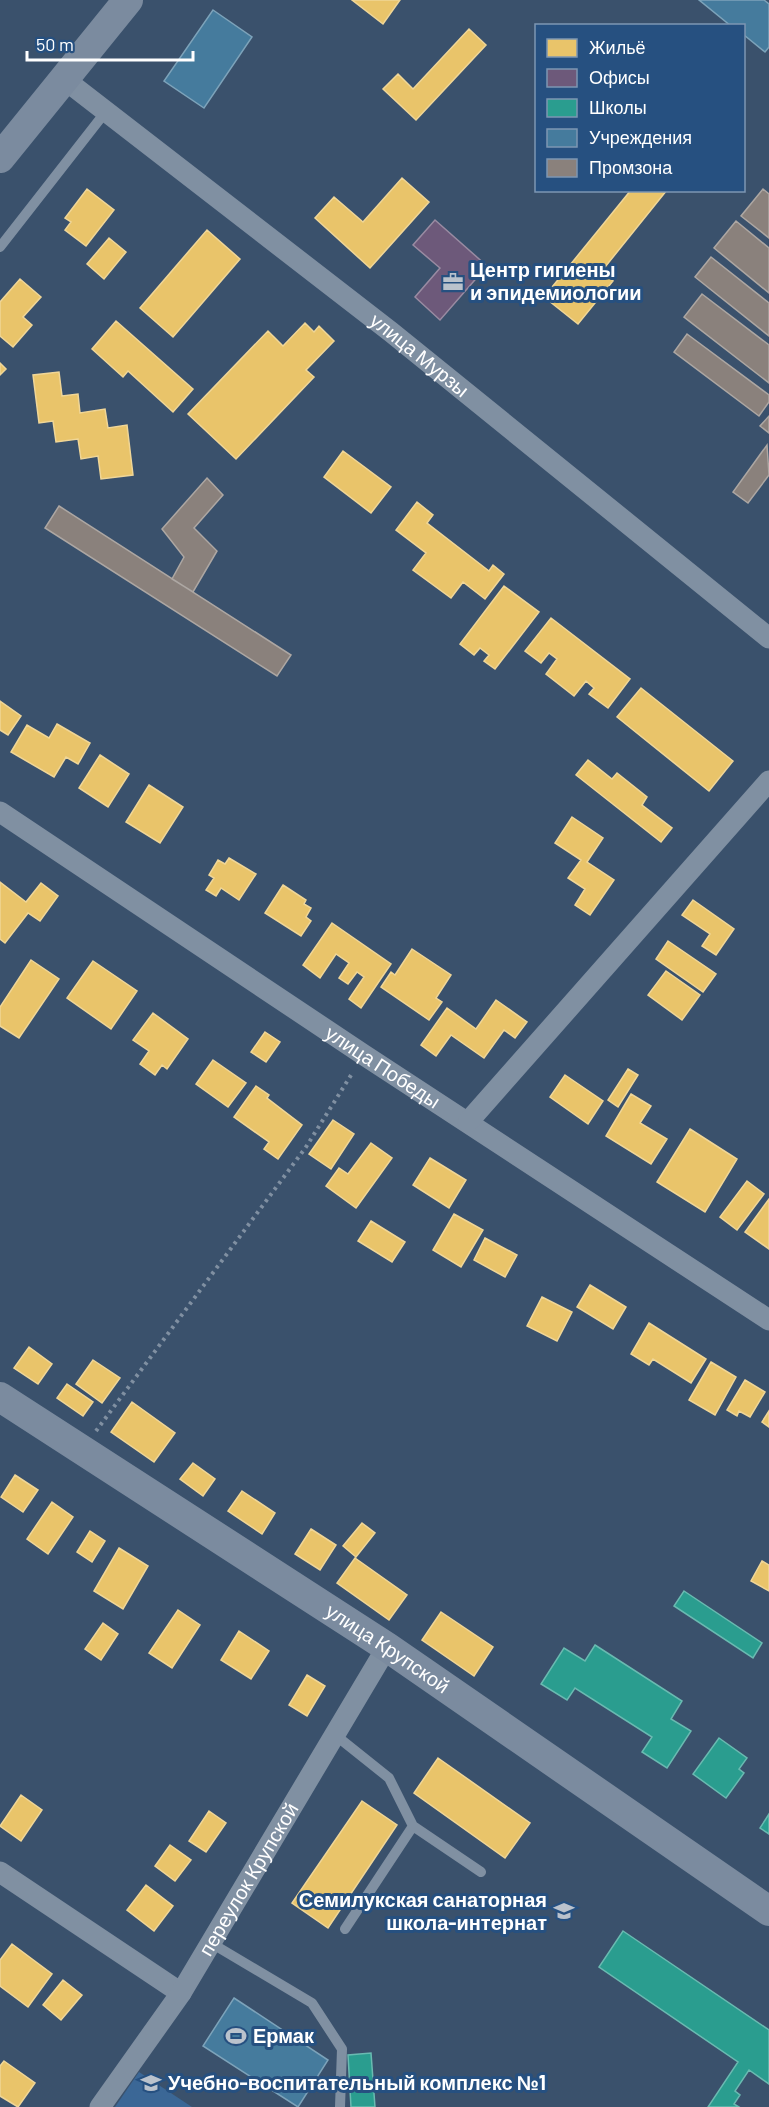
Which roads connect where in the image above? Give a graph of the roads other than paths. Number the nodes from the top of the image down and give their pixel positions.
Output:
1 (128, 0) edge
2 (64, 79) junction
3 (107, 110) junction
4 (0, 158) edge
5 (0, 247) edge
6 (769, 638) edge
7 (769, 781) edge
8 (0, 812) edge
9 (468, 1122) junction
10 (769, 1320) edge
11 (0, 1397) edge
12 (387, 1647) junction
13 (334, 1734) junction
14 (413, 1826) junction
15 (0, 1872) edge
16 (481, 1872) dead end
17 (769, 1911) edge
18 (345, 1929) dead end
19 (211, 1942) junction
20 (181, 1993) junction
21 (100, 2107) edge
22 (340, 2107) edge

1 - 2 street
2 - 3 street, улица Мурзы
2 - 4 street
3 - 5 lane
3 - 6 street, улица Мурзы
7 - 9 street
8 - 9 street, улица Победы
9 - 10 street, улица Победы
11 - 12 street, улица Крупской
12 - 13 street, переулок Крупской
12 - 17 street, улица Крупской
13 - 14 lane
13 - 19 street, переулок Крупской
14 - 16 lane
14 - 18 lane
15 - 20 street
19 - 20 street, переулок Крупской
19 - 22 lane
20 - 21 street, переулок Крупской

